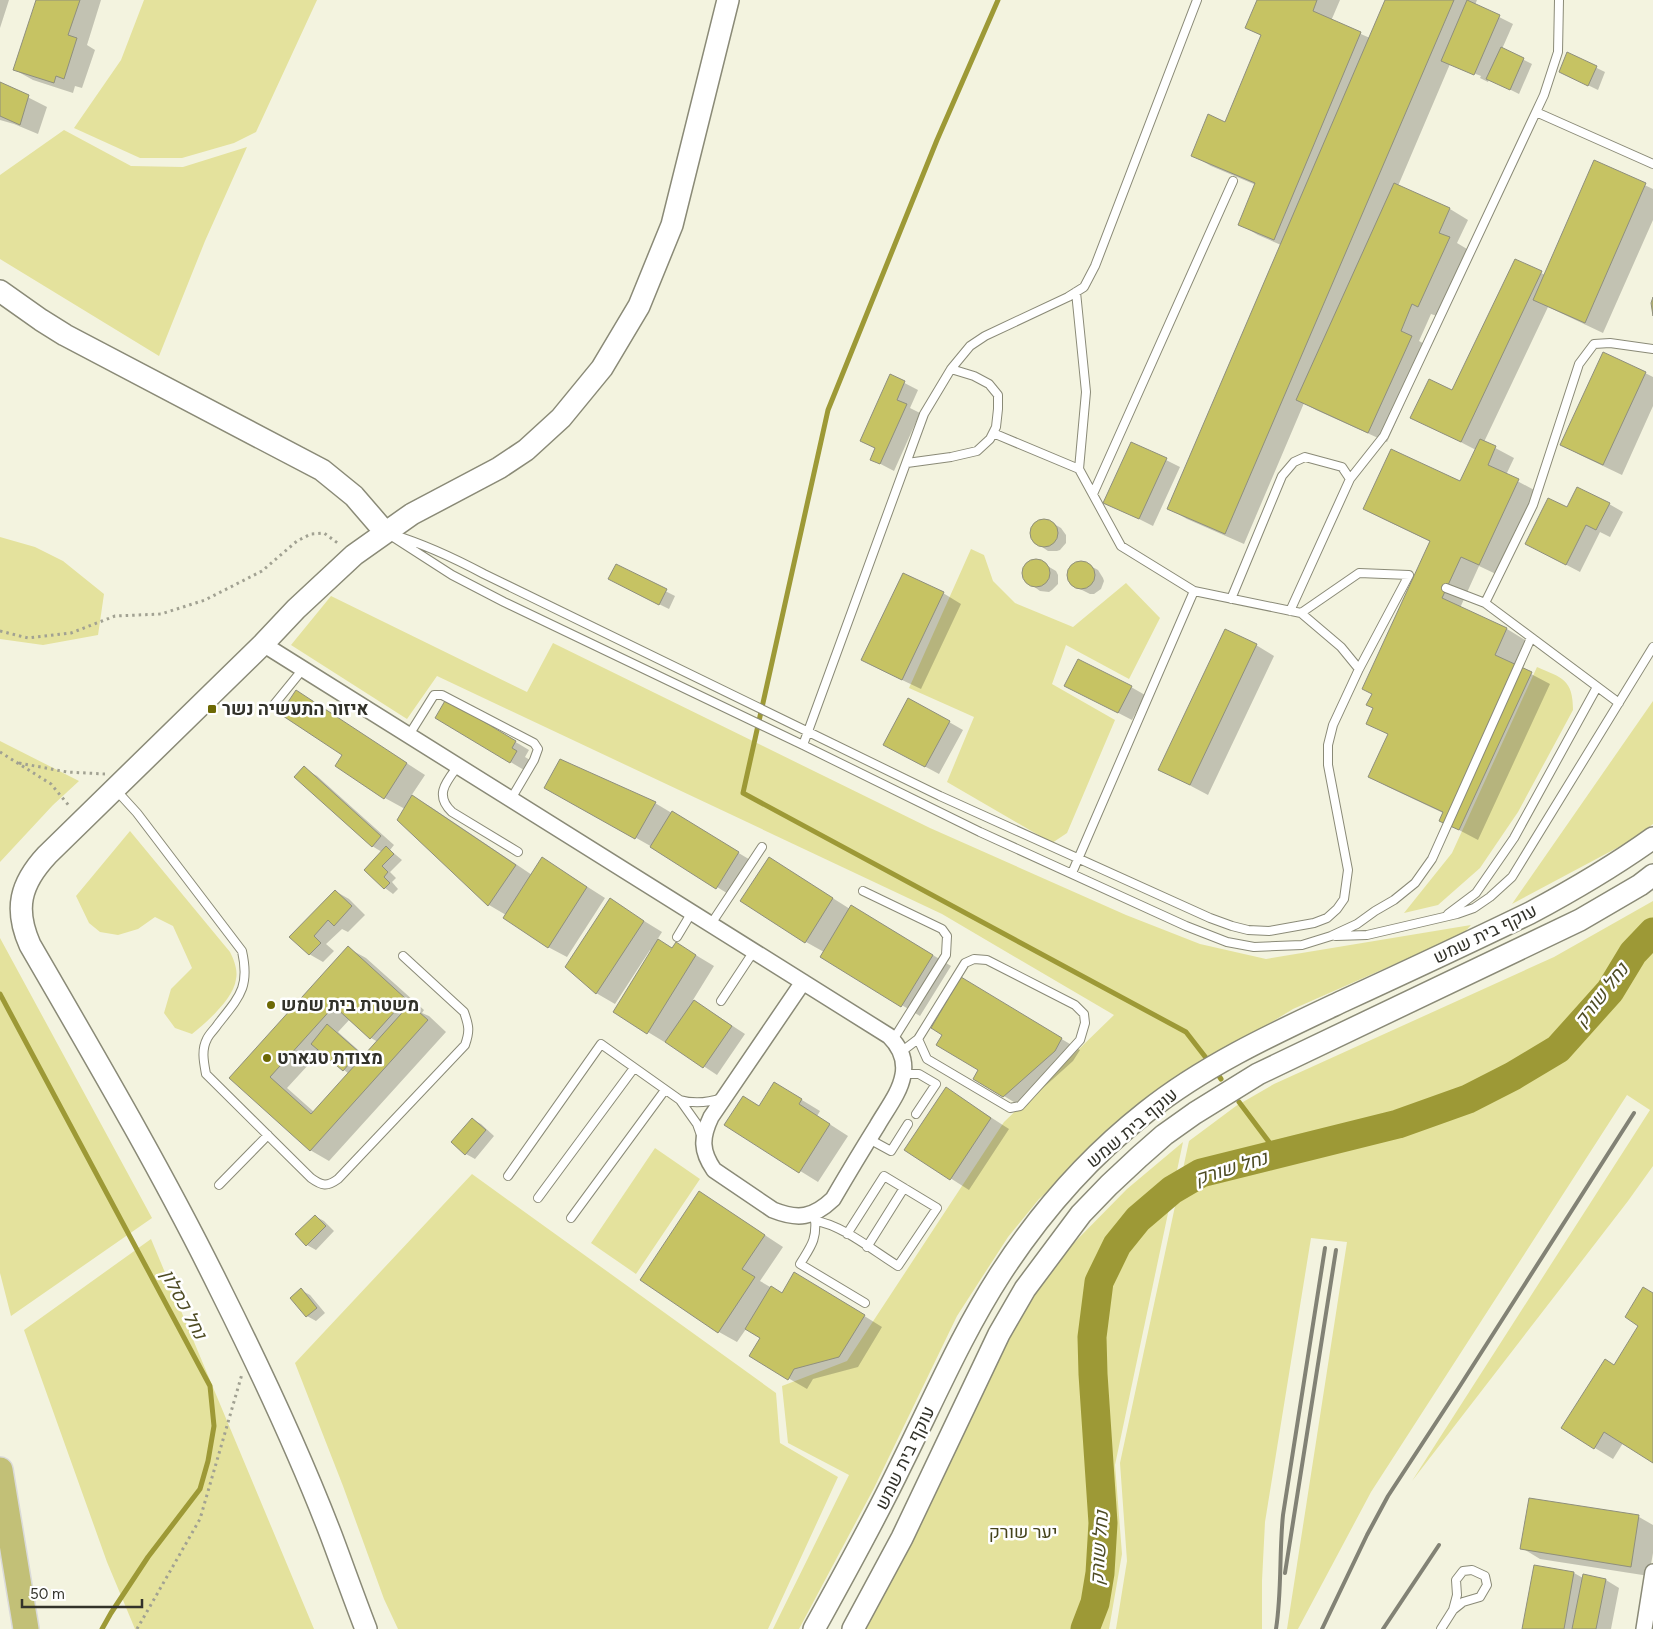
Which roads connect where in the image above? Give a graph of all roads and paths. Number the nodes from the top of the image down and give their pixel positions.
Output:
1 (728, 0) edge
2 (1197, 0) edge
3 (1559, 0) edge
4 (1536, 112) junction
5 (1653, 164) edge
6 (1233, 181) dead end
7 (0, 291) edge
8 (1076, 292) junction
9 (1653, 349) edge
10 (951, 369) junction
11 (993, 433) junction
12 (906, 463) junction
13 (1079, 469) junction
14 (1350, 479) junction
15 (1092, 494) junction
16 (385, 532) junction
17 (354, 555) junction
18 (1446, 588) dead end
19 (1194, 592) junction
20 (1231, 599) junction
21 (1485, 603) junction
22 (1290, 611) junction
23 (1301, 614) junction
24 (0, 631) edge
25 (1531, 638) junction
26 (263, 644) junction
27 (1653, 647) edge
28 (303, 668) junction
29 (1358, 669) junction
30 (1597, 686) junction
31 (1619, 703) junction
32 (272, 706) dead end
33 (809, 731) junction
34 (409, 736) junction
35 (803, 745) junction
36 (0, 752) edge
37 (19, 764) junction
38 (458, 766) junction
39 (121, 782) junction
40 (511, 799) junction
41 (82, 821) junction
42 (1653, 838) edge
43 (762, 847) dead end
44 (518, 852) dead end
45 (1079, 858) junction
46 (1072, 873) junction
47 (1653, 875) edge
48 (863, 891) dead end
49 (692, 912) junction
50 (1444, 916) junction
51 (711, 924) junction
52 (1331, 936) junction
53 (677, 937) dead end
54 (754, 951) junction
55 (403, 956) dead end
56 (802, 982) junction
57 (721, 1001) dead end
58 (918, 1039) junction
59 (897, 1046) junction
60 (634, 1068) junction
61 (904, 1074) junction
62 (665, 1090) junction
63 (725, 1097) junction
64 (680, 1100) junction
65 (916, 1114) dead end
66 (908, 1124) dead end
67 (268, 1135) junction
68 (869, 1138) junction
69 (703, 1140) junction
70 (508, 1176) dead end
71 (219, 1185) dead end
72 (904, 1188) junction
73 (538, 1198) dead end
74 (572, 1218) dead end
75 (815, 1218) junction
76 (847, 1234) junction
77 (867, 1247) junction
78 (865, 1303) dead end
79 (248, 1378) dead end
80 (0, 1470) edge
81 (1653, 1572) edge
82 (1453, 1610) junction
83 (26, 1629) edge
84 (137, 1629) edge
85 (366, 1629) edge
86 (814, 1629) edge
87 (852, 1629) edge
88 (1441, 1629) edge
89 (1644, 1629) edge

1 - 16 main road
2 - 8 lane
3 - 4 lane
4 - 5 lane
4 - 14 lane
6 - 15 lane
7 - 16 main road
8 - 10 lane
8 - 13 lane
9 - 21 lane
10 - 11 lane
10 - 12 lane
11 - 12 lane
11 - 13 lane
12 - 33 lane
13 - 15 lane
14 - 20 lane
14 - 22 lane
15 - 19 lane
16 - 17 main road
16 - 33 lane
16 - 35 lane
17 - 24 path
17 - 26 main road
18 - 21 lane
19 - 20 lane
19 - 45 lane
20 - 22 lane
21 - 25 lane
22 - 23 lane
23 - 29 lane
23 - 29 lane
25 - 30 lane
25 - 52 lane
26 - 28 street
26 - 39 main road
27 - 31 lane
28 - 32 lane
28 - 34 street
29 - 45 lane
30 - 31 lane
30 - 50 lane
31 - 50 lane
33 - 35 lane
33 - 45 lane
34 - 38 street
34 - 40 lane
35 - 46 lane
36 - 37 path
37 - 39 path
37 - 41 path
38 - 40 street
38 - 44 lane
39 - 41 main road
39 - 67 lane
40 - 49 street
41 - 85 main road
42 - 86 main road, עוקף בית שמש
43 - 51 lane
45 - 46 lane
46 - 52 lane
47 - 87 main road, עוקף בית שמש
48 - 59 lane
49 - 51 street
49 - 53 lane
50 - 52 lane
51 - 54 street
54 - 56 street
54 - 57 lane
55 - 67 lane
56 - 59 street
56 - 63 street
58 - 58 lane
58 - 59 lane
59 - 61 street
60 - 62 lane
60 - 70 lane
60 - 73 lane
61 - 65 lane
61 - 68 street
62 - 64 lane
62 - 74 lane
63 - 64 lane
63 - 69 street
64 - 69 lane
66 - 68 lane
67 - 71 lane
68 - 75 street
69 - 75 street
72 - 76 lane
72 - 77 lane
72 - 77 lane
75 - 76 lane
75 - 78 lane
76 - 77 lane
79 - 84 path
80 - 83 highway
81 - 89 street
82 - 82 lane
82 - 88 lane

